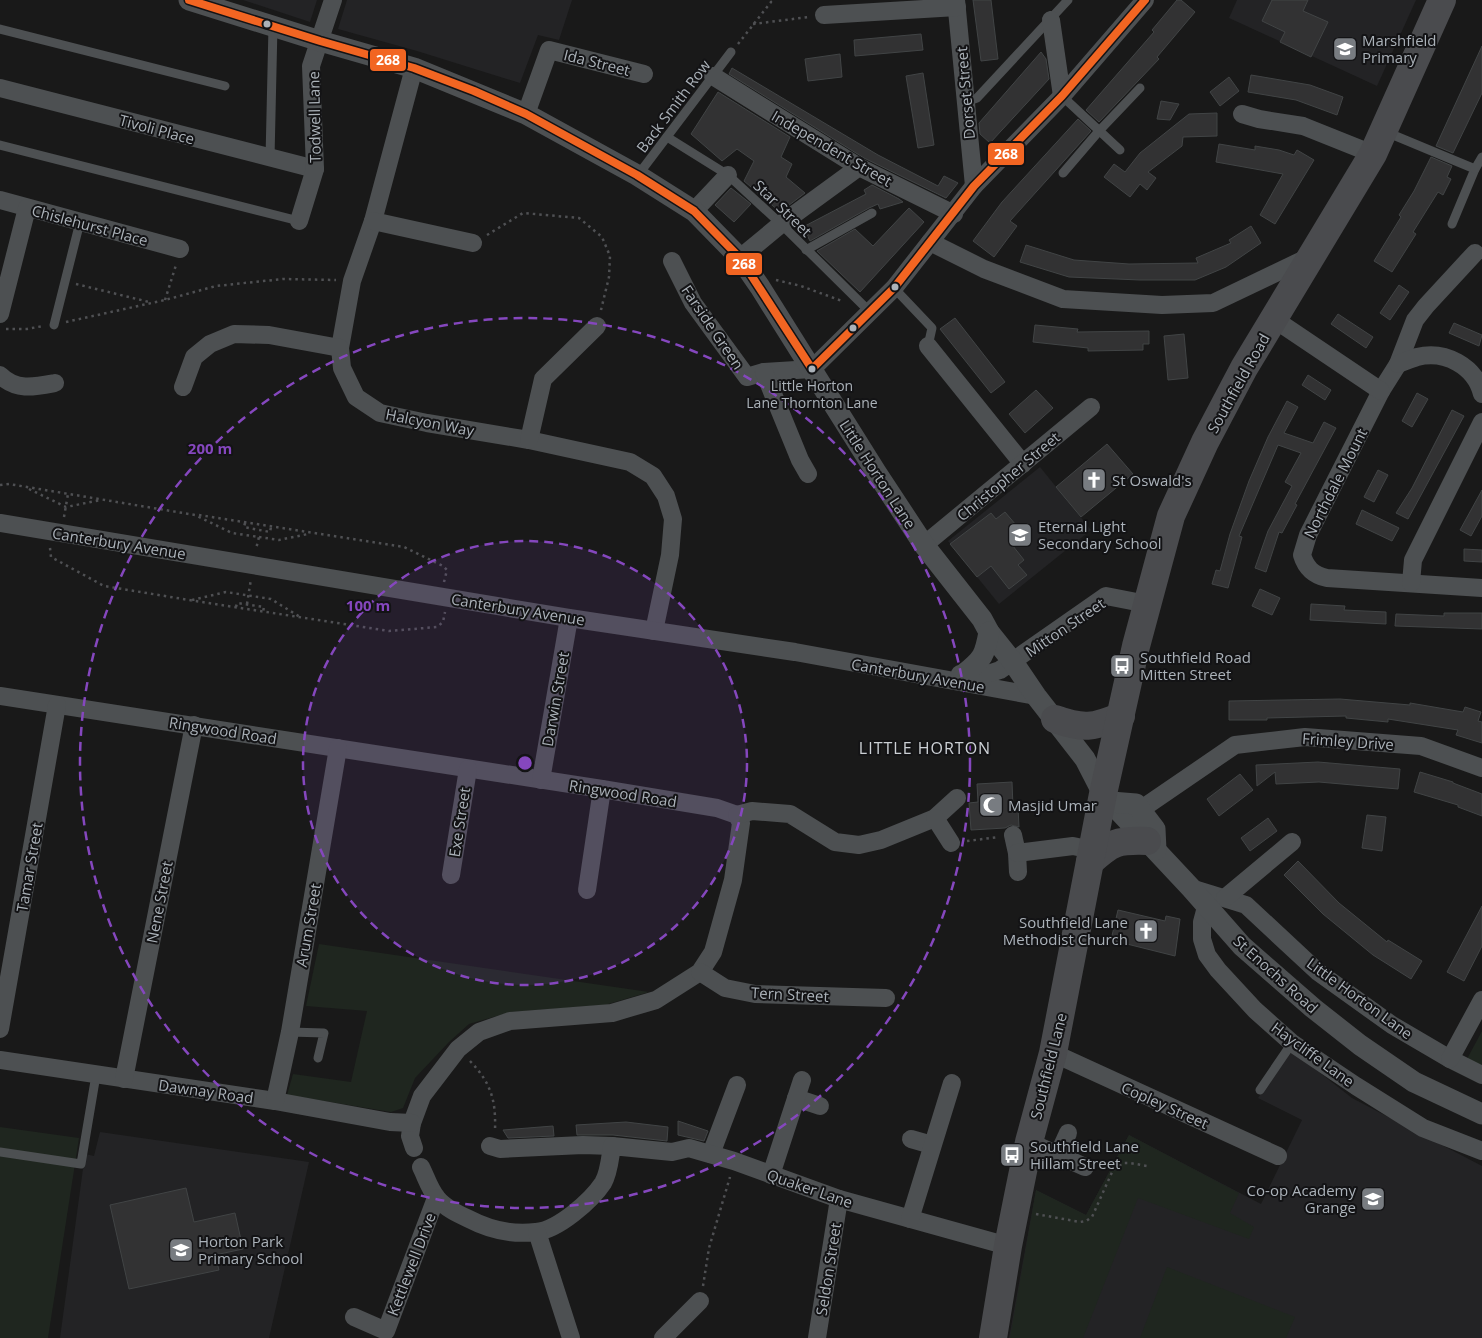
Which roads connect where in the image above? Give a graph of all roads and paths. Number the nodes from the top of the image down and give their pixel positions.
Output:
1 (189, 0) edge
2 (333, 0) edge
3 (769, 0) edge
4 (1068, 0) edge
5 (1145, 0) edge
6 (1442, 0) edge
7 (956, 3) edge
8 (824, 16) joint
9 (1051, 20) junction
10 (753, 24) junction
11 (273, 26) junction
12 (0, 29) edge
13 (320, 41) junction
14 (731, 52) joint
15 (414, 68) junction
16 (644, 74) dead end
17 (713, 76) junction
18 (225, 86) dead end
19 (0, 88) edge
20 (1140, 88) dead end
21 (1062, 96) junction
22 (966, 102) junction
23 (526, 114) junction
24 (1242, 114) dead end
25 (1099, 131) junction
26 (667, 137) junction
27 (1378, 142) junction
28 (0, 146) edge
29 (1120, 150) dead end
30 (1482, 157) edge
31 (270, 158) junction
32 (859, 167) junction
33 (315, 169) junction
34 (1475, 169) junction
35 (1063, 173) dead end
36 (728, 175) junction
37 (638, 176) junction
38 (974, 186) junction
39 (0, 200) edge
40 (27, 208) junction
41 (694, 211) junction
42 (872, 213) dead end
43 (954, 214) junction
44 (300, 221) joint
45 (373, 221) junction
46 (80, 222) junction
47 (780, 224) junction
48 (1452, 224) dead end
49 (930, 242) junction
50 (473, 243) joint
51 (180, 249) joint
52 (806, 250) junction
53 (1475, 253) dead end
54 (1310, 257) junction
55 (740, 258) junction
56 (672, 261) dead end
57 (352, 281) junction
58 (65, 282) junction
59 (760, 287) junction
60 (894, 288) junction
61 (165, 300) junction
62 (151, 303) junction
63 (869, 311) junction
64 (0, 314) edge
65 (1274, 319) junction
66 (54, 325) junction
67 (598, 326) joint
68 (0, 328) edge
69 (928, 346) joint
70 (340, 348) junction
71 (1398, 364) junction
72 (812, 369) junction
73 (764, 372) junction
74 (0, 375) edge
75 (54, 382) dead end
76 (183, 387) dead end
77 (1381, 391) junction
78 (1482, 394) edge
79 (1091, 407) dead end
80 (1482, 422) edge
81 (529, 440) junction
82 (1023, 464) junction
83 (808, 474) dead end
84 (0, 485) edge
85 (26, 487) junction
86 (68, 494) junction
87 (104, 500) junction
88 (66, 507) junction
89 (195, 515) junction
90 (0, 523) edge
91 (245, 523) junction
92 (271, 527) junction
93 (255, 529) junction
94 (55, 532) junction
95 (310, 534) junction
96 (253, 536) junction
97 (259, 537) junction
98 (924, 545) junction
99 (253, 565) junction
100 (1411, 583) junction
101 (1482, 588) edge
102 (249, 596) junction
103 (444, 597) junction
104 (189, 600) junction
105 (247, 604) junction
106 (1147, 604) junction
107 (236, 607) junction
108 (263, 612) junction
109 (301, 617) junction
110 (570, 618) junction
111 (654, 631) junction
112 (989, 632) junction
113 (1013, 662) junction
114 (964, 674) junction
115 (929, 677) junction
116 (0, 696) edge
117 (1036, 696) junction
118 (57, 705) junction
119 (1120, 716) junction
120 (1054, 719) junction
121 (194, 725) junction
122 (338, 748) junction
123 (1482, 768) edge
124 (468, 770) junction
125 (541, 780) junction
126 (602, 789) junction
127 (958, 798) dead end
128 (1107, 798) junction
129 (1140, 810) junction
130 (737, 814) junction
131 (934, 818) junction
132 (1013, 835) joint
133 (1292, 842) dead end
134 (951, 843) joint
135 (1152, 846) junction
136 (1017, 853) junction
137 (1091, 856) junction
138 (1018, 872) dead end
139 (451, 875) dead end
140 (587, 890) dead end
141 (1216, 902) junction
142 (700, 972) junction
143 (886, 998) dead end
144 (1482, 1000) edge
145 (0, 1029) edge
146 (290, 1032) junction
147 (1292, 1043) junction
148 (458, 1049) junction
149 (1053, 1053) junction
150 (318, 1058) dead end
151 (1450, 1059) junction
152 (0, 1060) edge
153 (96, 1075) junction
154 (1482, 1075) edge
155 (124, 1079) junction
156 (802, 1080) dead end
157 (952, 1083) dead end
158 (737, 1084) dead end
159 (1260, 1090) dead end
160 (796, 1098) junction
161 (275, 1101) junction
162 (820, 1106) dead end
163 (1482, 1114) edge
164 (412, 1123) junction
165 (1068, 1132) dead end
166 (911, 1139) dead end
167 (1029, 1142) junction
168 (932, 1145) junction
169 (490, 1146) joint
170 (612, 1146) junction
171 (414, 1148) dead end
172 (1482, 1151) edge
173 (0, 1152) edge
174 (711, 1154) junction
175 (1058, 1155) junction
176 (1278, 1156) dead end
177 (734, 1161) junction
178 (1147, 1166) dead end
179 (1085, 1167) dead end
180 (421, 1168) dead end
181 (771, 1175) junction
182 (436, 1198) junction
183 (839, 1199) junction
184 (1035, 1214) dead end
185 (910, 1219) junction
186 (537, 1232) junction
187 (1008, 1246) junction
188 (700, 1301) joint
189 (354, 1317) dead end
190 (390, 1334) edge
191 (571, 1338) edge
192 (663, 1338) edge
193 (817, 1338) edge
194 (993, 1338) edge

1 - 11 street, Little Horton Lane
2 - 13 street, Todwell Lane
3 - 10 path
4 - 9 lane
5 - 21 street
6 - 27 main road, Southfield Road
7 - 8 street
7 - 22 street, Dorset Street
8 - 10 path
9 - 21 street
9 - 22 lane
10 - 14 path
11 - 13 street, Little Horton Lane
11 - 31 lane
12 - 18 lane
13 - 15 street, Little Horton Lane
13 - 33 street, Todwell Lane
14 - 17 lane, Back Smith Row
15 - 23 street, Little Horton Lane
15 - 45 street, Halcyon Way
16 - 23 street, Ida Street
17 - 26 lane, Back Smith Row
17 - 32 street, Independent Street
19 - 31 street, Tivoli Place
20 - 25 lane
21 - 25 lane
21 - 38 street
22 - 38 street, Dorset Street
23 - 37 street, Little Horton Lane
24 - 27 street
25 - 29 lane
25 - 35 lane
26 - 36 lane, Star Street
26 - 37 lane, Back Smith Row
27 - 34 lane
27 - 54 main road, Southfield Road
28 - 44 lane
30 - 34 lane
31 - 33 street, Tivoli Place
32 - 43 street, Independent Street
32 - 47 street
33 - 44 street, Todwell Lane
34 - 48 lane
36 - 41 street
36 - 47 lane, Star Street
37 - 41 street, Little Horton Lane
38 - 43 street
39 - 40 street, Chislehurst Place
40 - 46 street, Chislehurst Place
40 - 64 street
41 - 55 street, Little Horton Lane
42 - 52 lane
43 - 49 street
45 - 50 street
45 - 57 street, Halcyon Way
46 - 51 street, Chislehurst Place
46 - 58 lane
47 - 52 lane, Star Street
47 - 55 street
49 - 54 street
49 - 60 street
50 - 67 path
51 - 61 path
52 - 63 lane, Star Street
53 - 71 street, Northdale Mount
54 - 65 main road, Southfield Road
55 - 59 street, Little Horton Lane
56 - 73 street, Farside Green
57 - 61 path
57 - 70 street, Halcyon Way
58 - 62 path
58 - 66 lane
59 - 63 path
59 - 72 street, Little Horton Lane
60 - 63 street
60 - 69 lane
61 - 62 path
62 - 66 path
63 - 72 street
65 - 77 street
65 - 106 main road, Southfield Road
66 - 68 path
67 - 81 street
69 - 82 street
70 - 76 street
70 - 81 street, Halcyon Way
71 - 77 street, Northdale Mount
71 - 78 street
72 - 73 street, Farside Green
72 - 98 street, Little Horton Lane
73 - 83 street, Farside Green
74 - 75 street
77 - 100 street, Northdale Mount
79 - 82 street, Christopher Street
80 - 100 street
81 - 111 street, Halcyon Way
82 - 98 street, Christopher Street
84 - 85 path
85 - 86 path
85 - 88 path
86 - 87 path
86 - 88 path
87 - 88 path
87 - 89 path
88 - 94 path
89 - 91 path
89 - 96 path
90 - 94 street, Canterbury Avenue
91 - 92 path
91 - 93 path
92 - 93 path
92 - 95 path
93 - 96 path
94 - 99 street, Canterbury Avenue
94 - 104 path
95 - 97 path
95 - 103 path
96 - 97 path
97 - 99 path
98 - 112 street, Little Horton Lane
99 - 102 path
99 - 103 street, Canterbury Avenue
100 - 101 street, Northdale Mount
102 - 104 path
102 - 105 path
102 - 109 path
103 - 109 path
103 - 110 street, Canterbury Avenue
104 - 107 path
105 - 107 path
105 - 108 path
106 - 113 street, Mitton Street
106 - 119 main road, Southfield Road
107 - 108 path
108 - 109 path
110 - 111 street, Canterbury Avenue
110 - 125 street, Darwin Street
111 - 115 street, Canterbury Avenue
112 - 113 street, Little Horton Lane
112 - 114 street
113 - 114 street, Mitton Street
113 - 117 street, Little Horton Lane
114 - 115 street, Mitton Street
115 - 117 street, Canterbury Avenue
116 - 118 street, Ringwood Road
117 - 120 street, Little Horton Lane
118 - 121 street, Ringwood Road
118 - 145 street, Tamar Street
119 - 120 main road
119 - 128 main road, Southfield Road
120 - 128 street, Little Horton Lane
121 - 122 street, Ringwood Road
121 - 155 street, Nene Street
122 - 124 street, Ringwood Road
122 - 146 street, Arum Street
123 - 129 street, Frimley Drive
124 - 125 street, Ringwood Road
124 - 139 street, Exe Street
125 - 126 street, Ringwood Road
126 - 130 street, Ringwood Road
126 - 140 street
127 - 131 street
128 - 129 street
128 - 135 street, St Enochs Road
128 - 137 main road, Southfield Lane
129 - 135 street
130 - 131 street
130 - 142 street
131 - 134 street
132 - 134 path
132 - 136 street
133 - 141 street
135 - 137 main road
135 - 141 street, St Enochs Road
136 - 137 street
136 - 138 street
137 - 149 main road, Southfield Lane
141 - 147 street, Haycliffe Lane
141 - 151 street, Little Horton Lane
141 - 163 street, St Enochs Road
142 - 143 street, Tern Street
142 - 148 street
144 - 151 street
146 - 150 lane
146 - 161 street, Arum Street
147 - 159 lane
147 - 172 street, Haycliffe Lane
148 - 164 street
148 - 169 path
149 - 167 main road, Southfield Lane
149 - 176 street, Copley Street
151 - 154 street, Little Horton Lane
152 - 153 street, Dawnay Road
153 - 155 street, Dawnay Road
153 - 173 lane
155 - 161 street, Dawnay Road
156 - 160 street
157 - 168 street
158 - 174 street
160 - 162 street
160 - 181 street
161 - 164 street, Dawnay Road
164 - 171 street
165 - 175 street
166 - 168 street
167 - 175 street
167 - 187 main road, Southfield Lane
168 - 185 street
169 - 170 street, Quaker Lane
170 - 174 street, Quaker Lane
170 - 186 street
174 - 177 street, Quaker Lane
175 - 179 street
177 - 181 street, Quaker Lane
177 - 188 path
178 - 184 path
180 - 182 street
181 - 183 street, Quaker Lane
182 - 186 street
182 - 190 street, Kettlewell Drive
183 - 185 street, Quaker Lane
183 - 193 street, Seldon Street
185 - 187 street, Quaker Lane
186 - 191 street
187 - 194 main road, Southfield Lane
188 - 192 street
189 - 190 street, Kettlewell Drive

